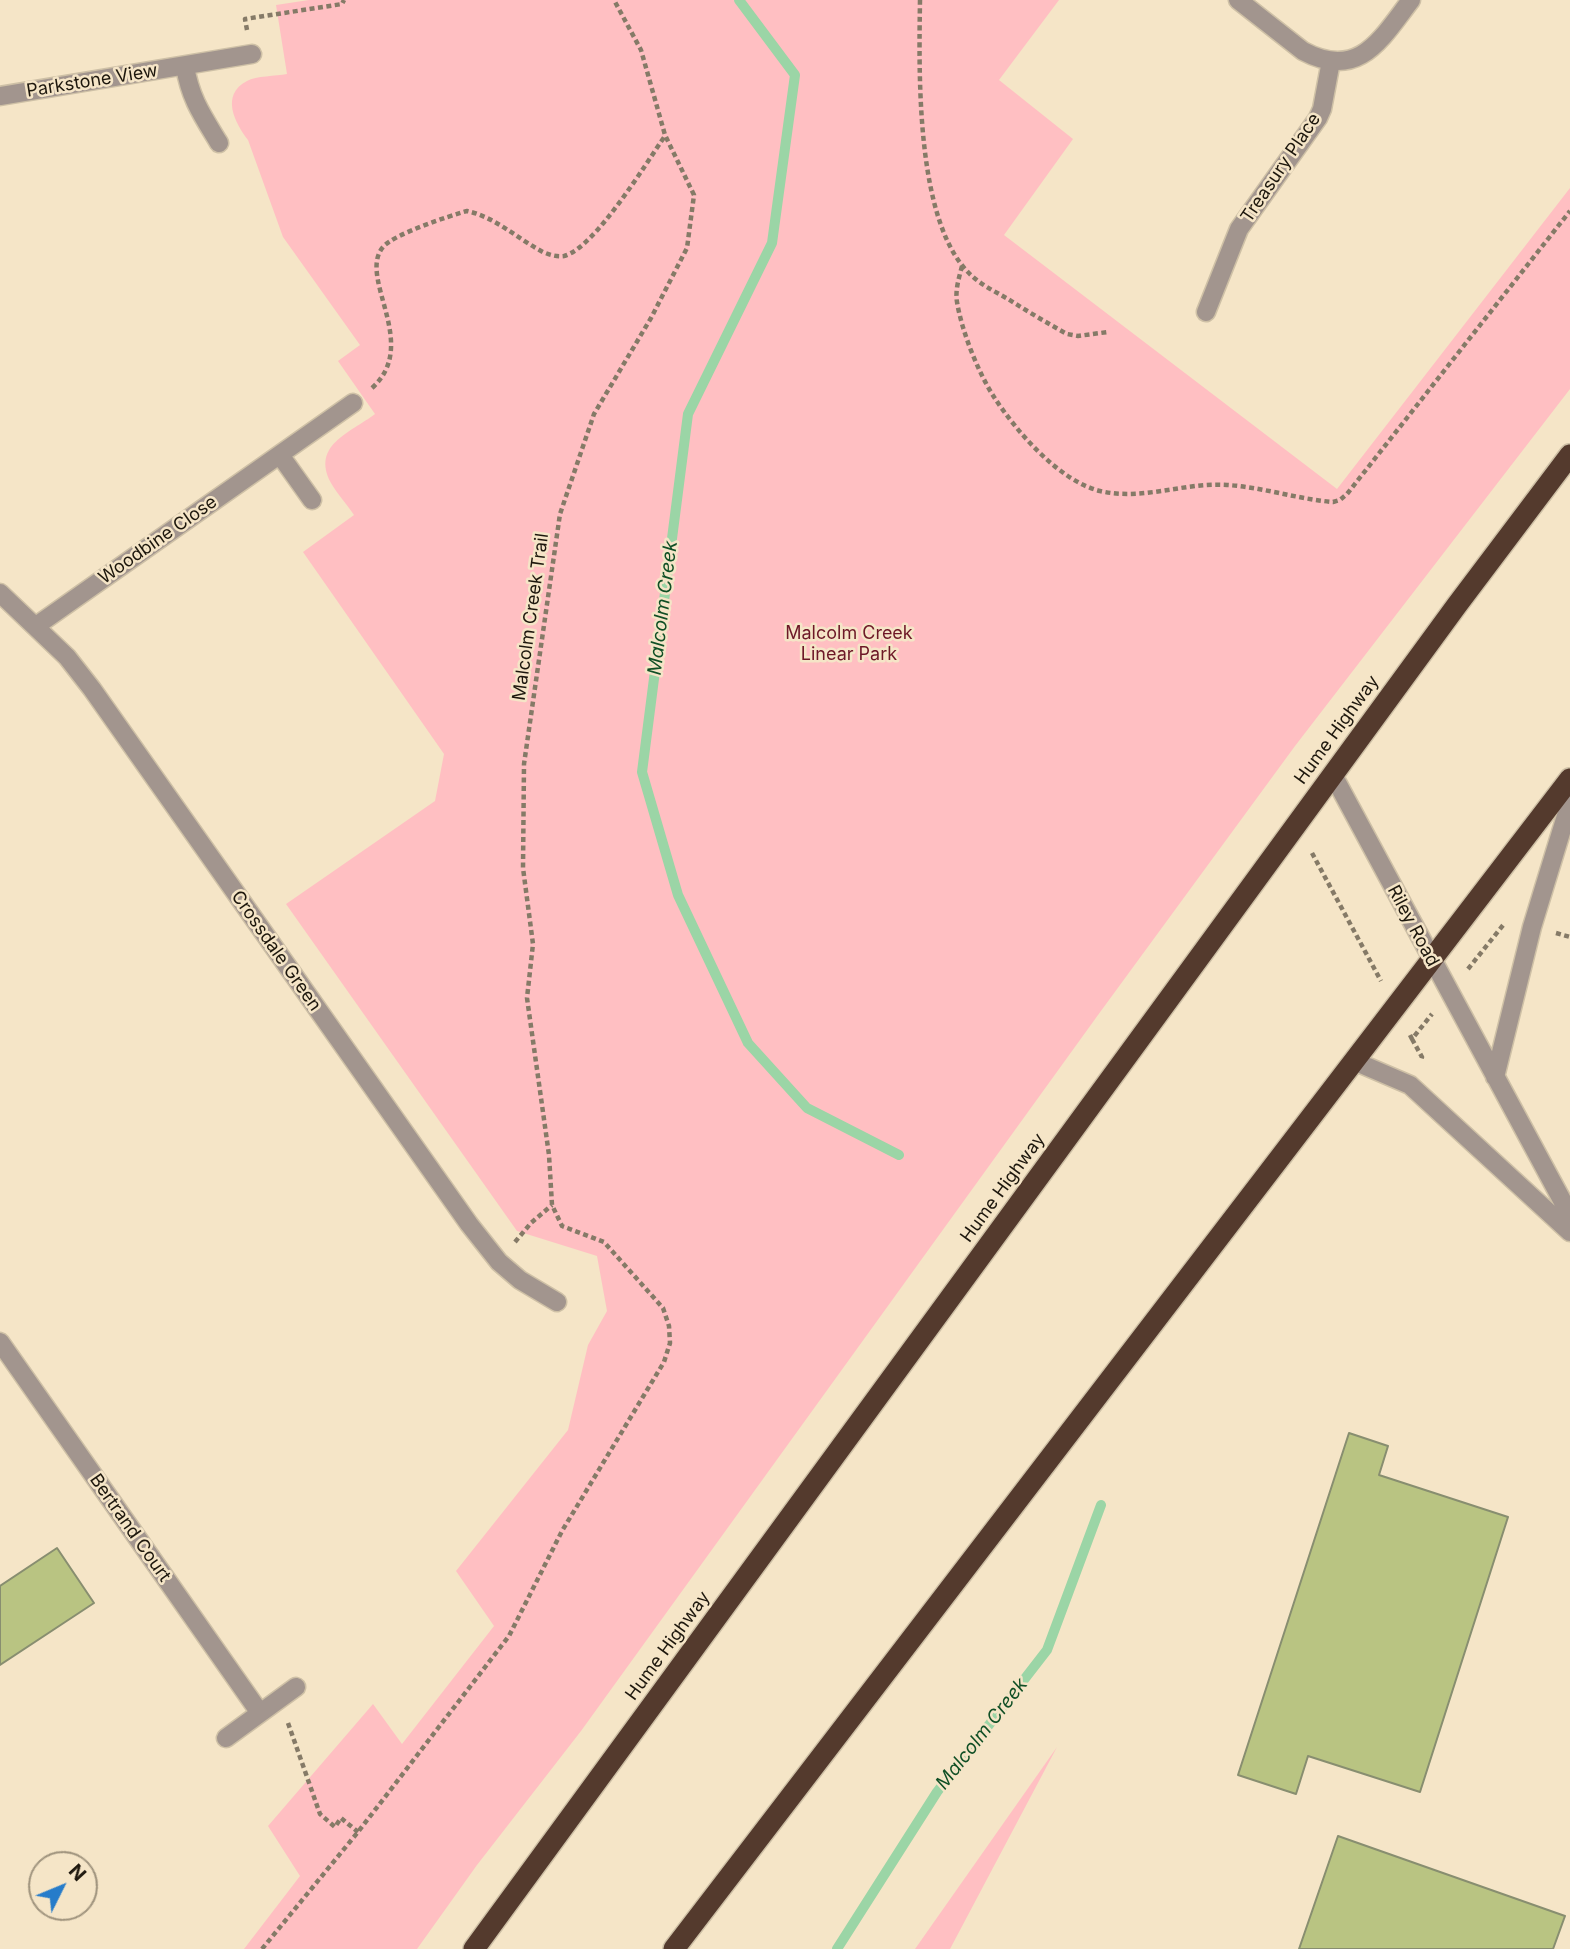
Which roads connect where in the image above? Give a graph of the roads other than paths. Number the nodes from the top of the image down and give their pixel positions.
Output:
1 (1238, 0) edge
2 (1411, 0) edge
3 (252, 54) road end
4 (1331, 61) junction
5 (185, 66) junction
6 (0, 96) edge
7 (219, 142) dead end
8 (1206, 312) dead end
9 (353, 403) road end
10 (280, 455) junction
11 (1570, 456) edge
12 (312, 500) dead end
13 (0, 593) edge
14 (36, 626) junction
15 (1333, 775) junction
16 (1570, 779) edge
17 (1570, 803) edge
18 (1431, 960) junction
19 (1354, 1061) junction
20 (1495, 1077) junction
21 (1570, 1215) edge
22 (1570, 1231) edge
23 (557, 1302) dead end
24 (0, 1342) edge
25 (296, 1687) dead end
26 (260, 1713) junction
27 (226, 1738) dead end
28 (474, 1949) edge
29 (674, 1949) edge

1 - 4 street
2 - 4 street
3 - 5 street, Parkstone View
4 - 8 street, Treasury Place
5 - 6 street, Parkstone View
5 - 7 street
9 - 10 street, Woodbine Close
10 - 12 street
10 - 14 street, Woodbine Close
11 - 15 highway, Hume Highway
13 - 14 street, Crossdale Green
14 - 23 street, Crossdale Green
15 - 18 street, Riley Road
15 - 28 highway, Hume Highway
16 - 18 highway
17 - 20 street
18 - 19 highway
18 - 20 street, Riley Road
19 - 22 street
19 - 29 highway
20 - 21 street, Riley Road
24 - 26 street, Bertrand Court
25 - 26 street
26 - 27 street

